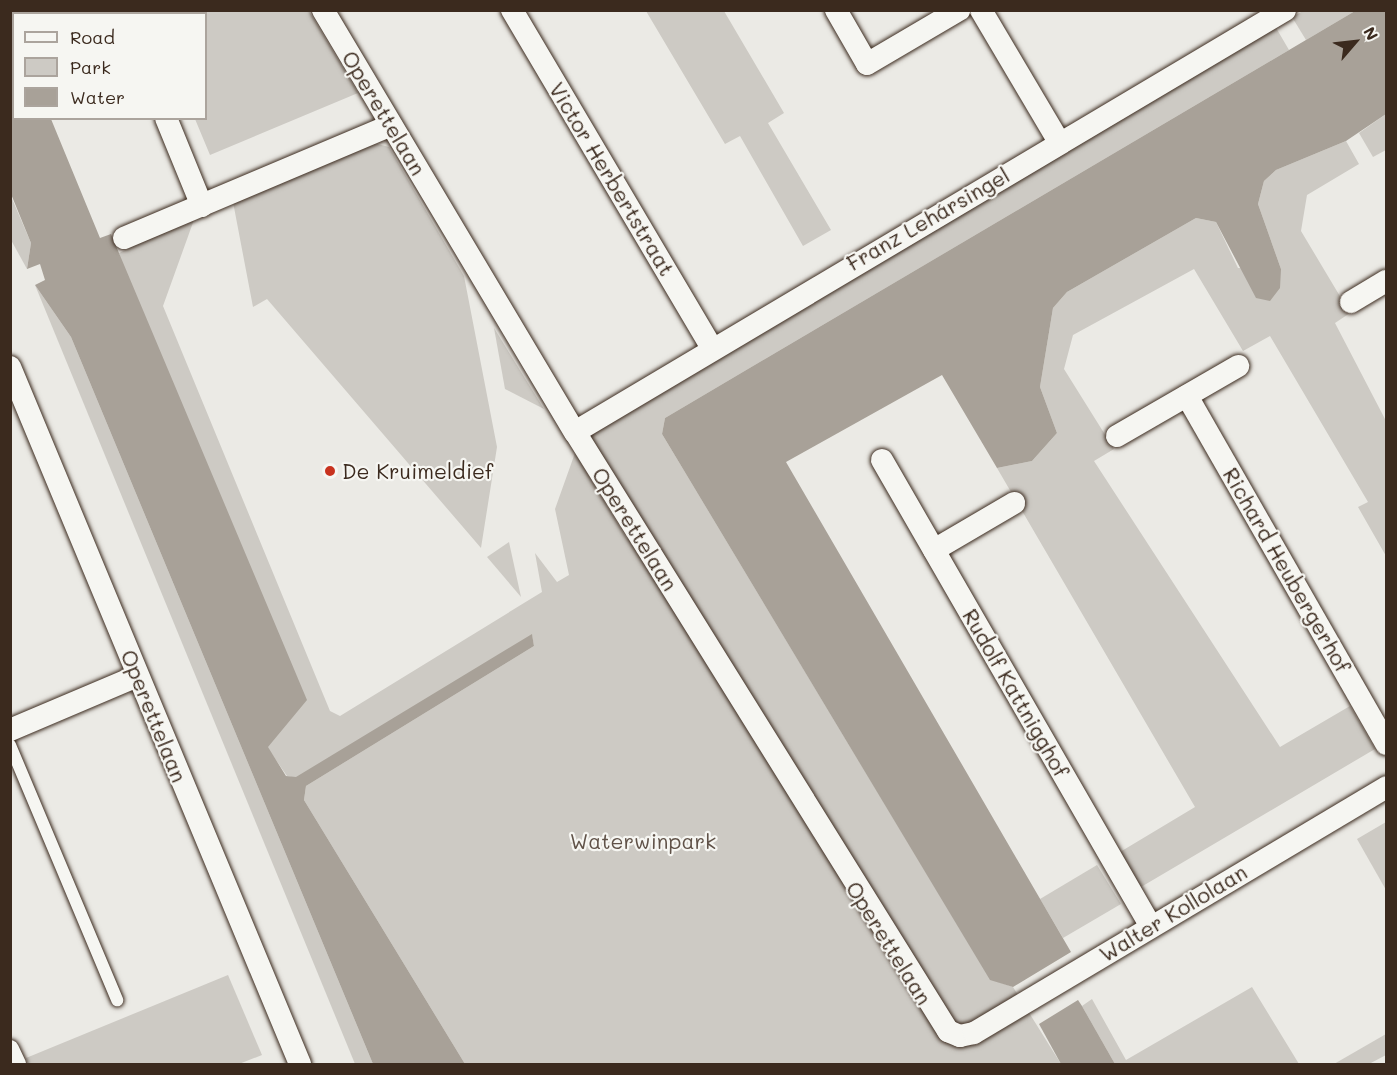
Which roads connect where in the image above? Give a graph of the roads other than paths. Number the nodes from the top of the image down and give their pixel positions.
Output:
1 (323, 10) edge
2 (512, 10) edge
3 (836, 10) edge
4 (959, 10) edge
5 (981, 10) edge
6 (1285, 10) edge
7 (167, 120) edge
8 (391, 124) junction
9 (1059, 142) junction
10 (202, 206) junction
11 (124, 238) dead end
12 (1386, 281) edge
13 (1351, 302) dead end
14 (712, 348) junction
15 (1238, 366) dead end
16 (10, 367) edge
17 (1187, 396) junction
18 (575, 432) junction
19 (1117, 436) dead end
20 (882, 460) dead end
21 (1014, 502) dead end
22 (934, 550) junction
23 (137, 676) junction
24 (10, 730) edge
25 (1386, 744) edge
26 (10, 745) edge
27 (1386, 788) edge
28 (1150, 925) junction
29 (117, 1000) dead end
30 (960, 1036) joint
31 (10, 1049) edge
32 (17, 1065) edge
33 (300, 1065) edge

1 - 8 street, Operettelaan
2 - 14 street, Victor Herbertstraat
3 - 4 street
5 - 9 street
6 - 9 street, Franz Lehársingel
7 - 10 street
8 - 10 street
8 - 18 street, Operettelaan
9 - 14 street, Franz Lehársingel
10 - 11 street
12 - 13 street
14 - 18 street, Franz Lehársingel
15 - 17 street
16 - 23 street, Operettelaan
17 - 19 street
17 - 25 street, Richard Heubergerhof
18 - 30 street, Operettelaan
20 - 22 street, Rudolf Kattnigghof
21 - 22 street
22 - 28 street, Rudolf Kattnigghof
23 - 24 street
23 - 33 street, Operettelaan
26 - 29 lane
27 - 28 street, Walter Kollolaan
28 - 30 street, Walter Kollolaan
31 - 32 street

